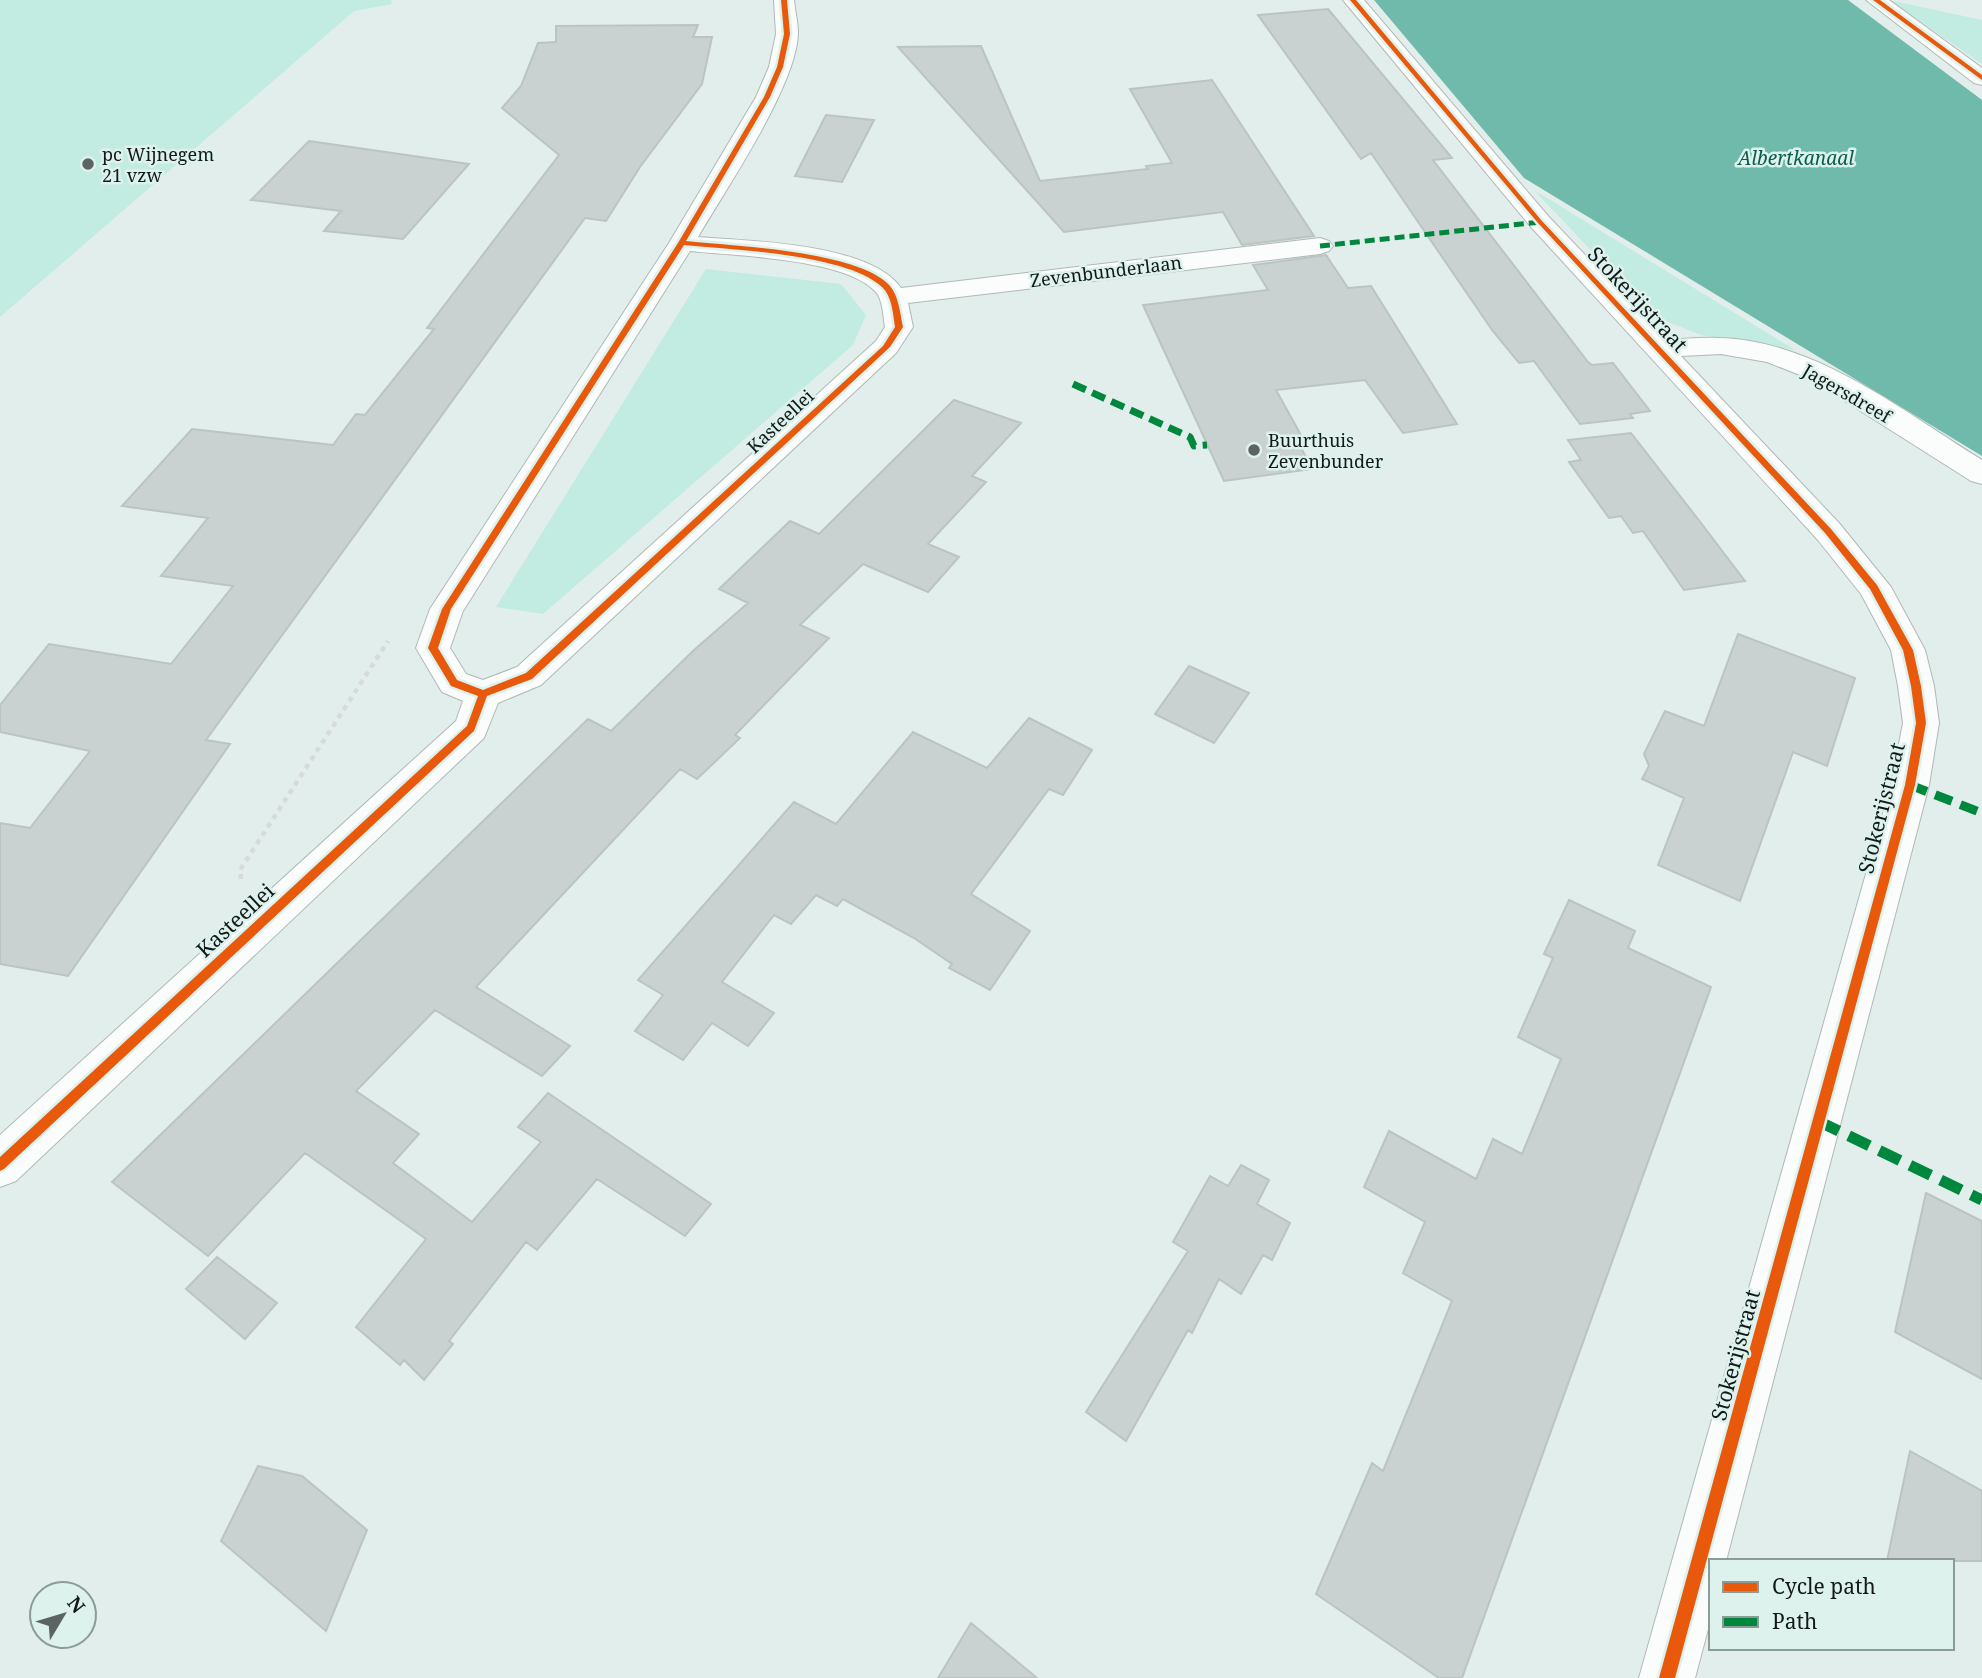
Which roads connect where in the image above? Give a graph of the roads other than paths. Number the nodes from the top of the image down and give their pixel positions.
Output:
1 (784, 0) edge
2 (1353, 0) edge
3 (1876, 0) edge
4 (1982, 78) edge
5 (681, 243) junction
6 (1320, 246) dead end
7 (893, 297) junction
8 (1658, 349) junction
9 (1982, 474) edge
10 (484, 694) junction
11 (0, 1166) edge
12 (1667, 1678) edge

1 - 5 street
2 - 8 street, Stokerijstraat
3 - 4 street
5 - 7 street
5 - 10 street
6 - 7 street, Zevenbunderlaan
7 - 10 street, Kasteellei
8 - 9 street, Jagersdreef
8 - 12 street, Stokerijstraat
10 - 11 street, Kasteellei

